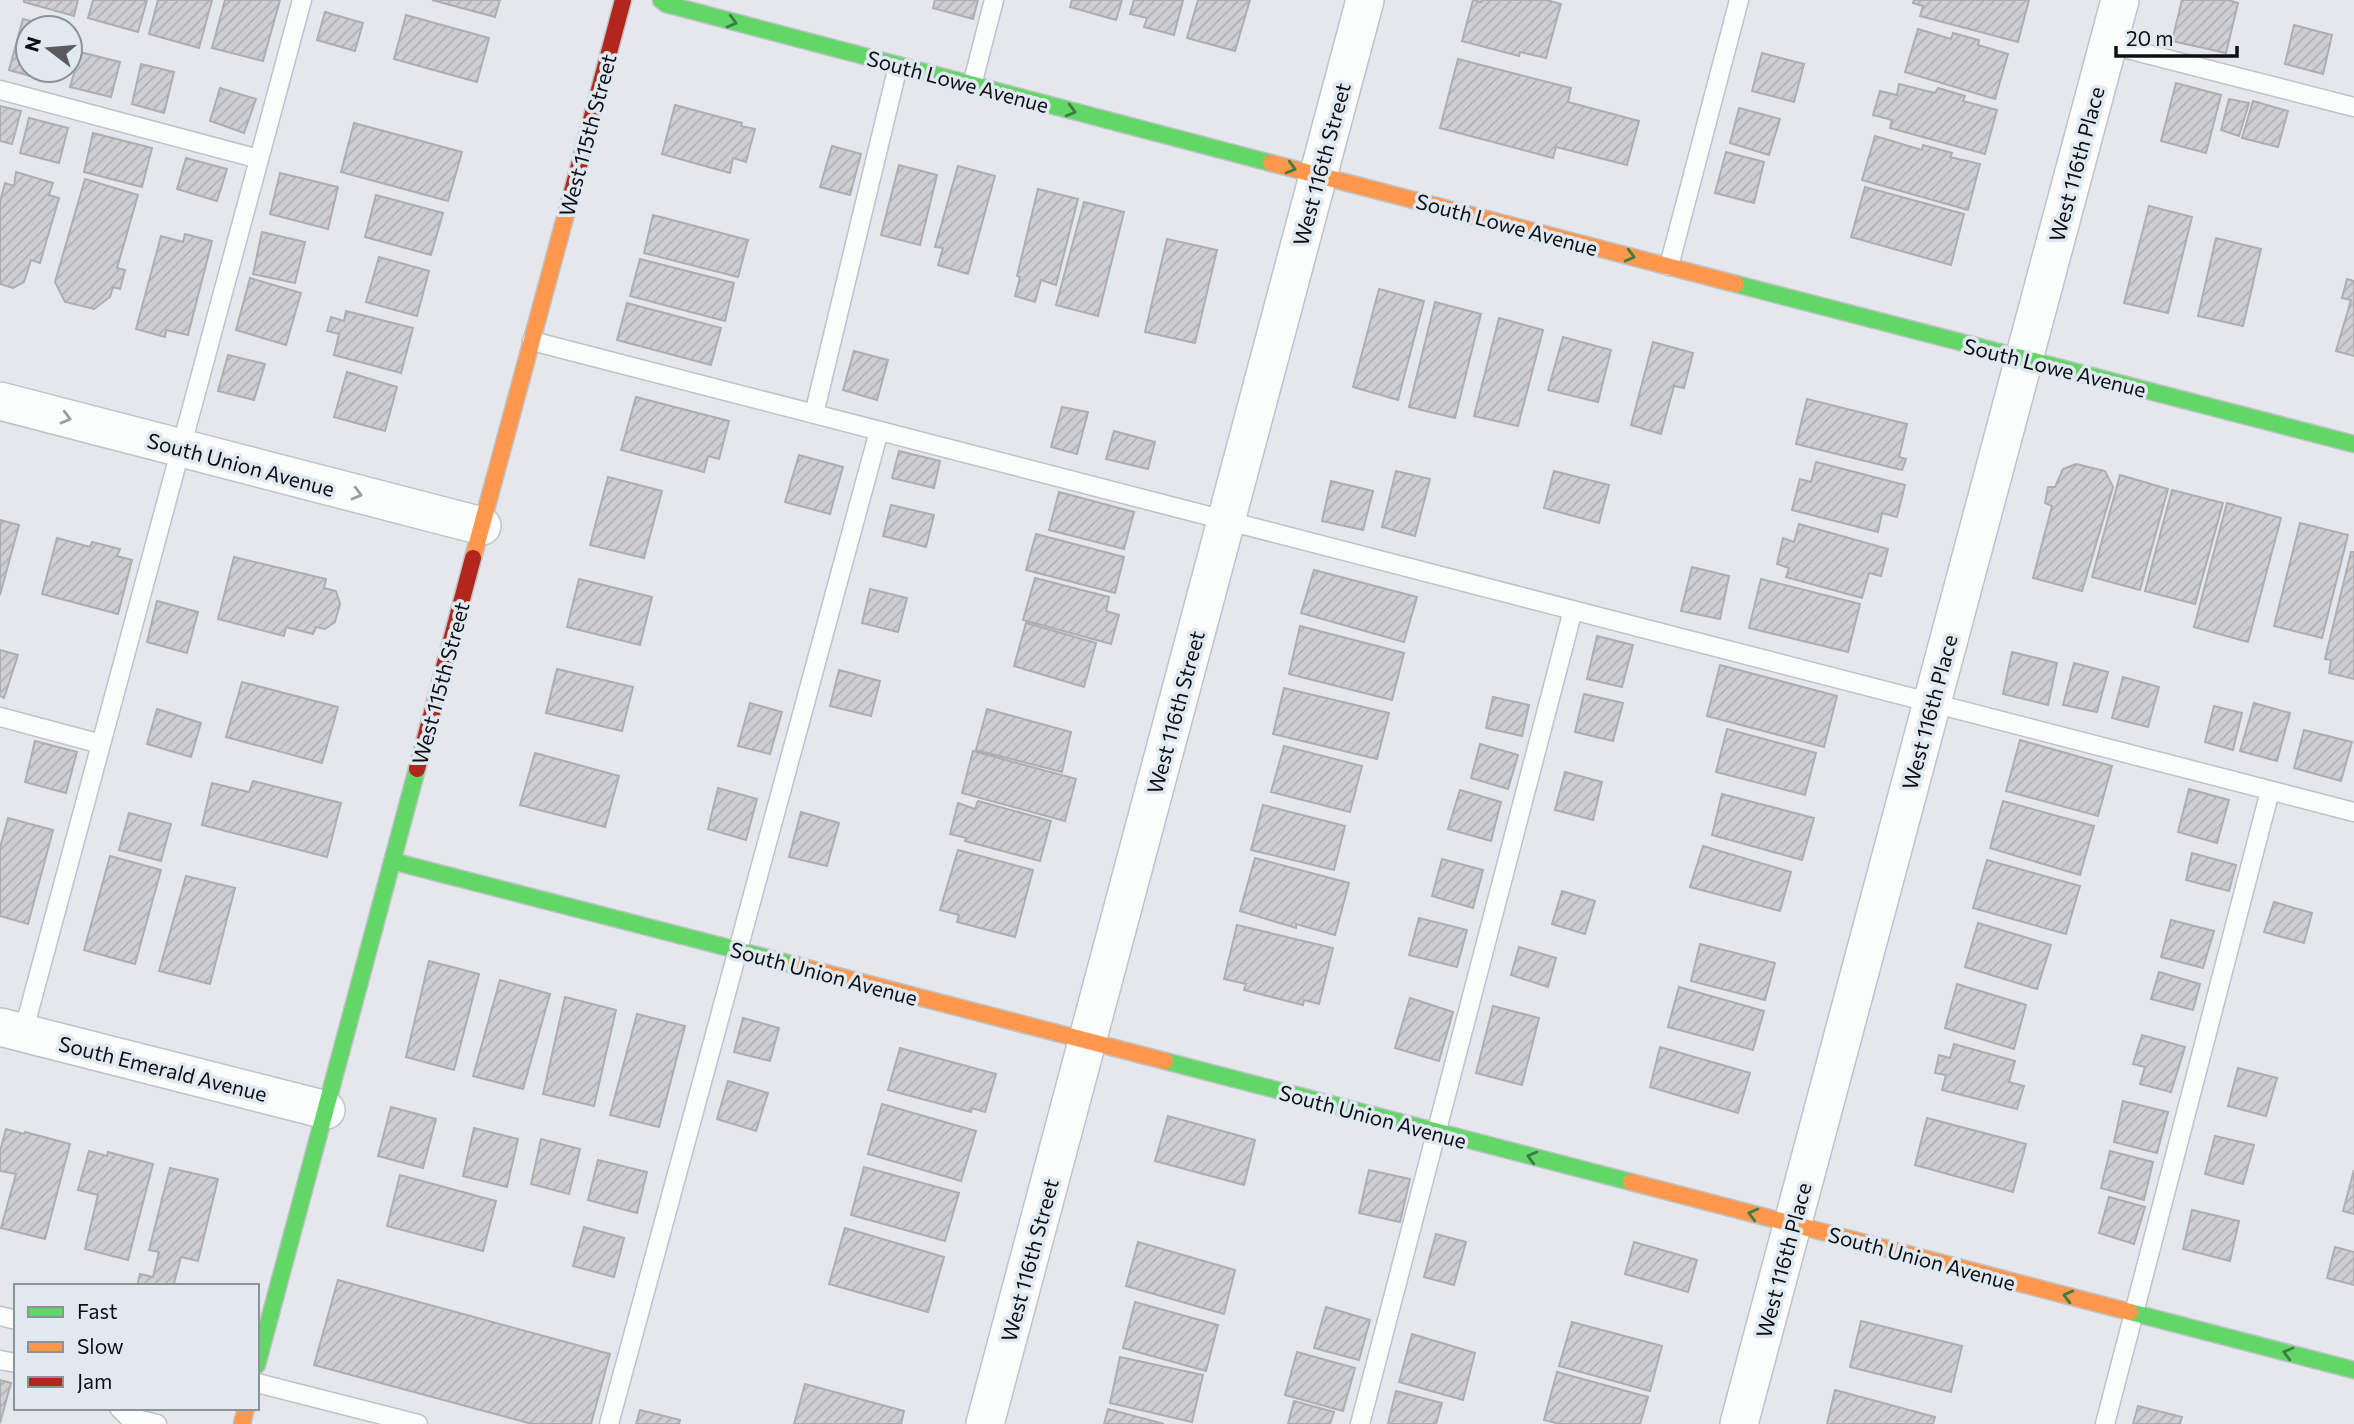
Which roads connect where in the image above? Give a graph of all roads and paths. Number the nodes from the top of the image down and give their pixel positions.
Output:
1 (302, 0) edge
2 (623, 0) edge
3 (661, 0) edge
4 (994, 0) edge
5 (1365, 0) edge
6 (1739, 0) edge
7 (2120, 0) edge
8 (2108, 44) junction
9 (898, 66) junction
10 (972, 85) junction
11 (0, 90) edge
12 (2354, 107) edge
13 (259, 159) junction
14 (1318, 175) junction
15 (1669, 267) junction
16 (532, 341) junction
17 (2024, 359) junction
18 (0, 401) edge
19 (814, 414) junction
20 (879, 431) junction
21 (2354, 444) edge
22 (181, 448) junction
23 (1226, 521) junction
24 (482, 526) junction
25 (1573, 610) junction
26 (1931, 703) junction
27 (0, 717) edge
28 (101, 744) junction
29 (2270, 791) junction
30 (2354, 812) edge
31 (392, 861) junction
32 (737, 951) junction
33 (12, 1030) edge
34 (1087, 1041) junction
35 (326, 1110) junction
36 (1436, 1132) junction
37 (1792, 1224) junction
38 (2134, 1313) junction
39 (259, 1358) edge
40 (2354, 1370) edge
41 (259, 1384) edge
42 (123, 1416) edge
43 (157, 1424) edge
44 (418, 1424) edge
45 (608, 1424) edge
46 (985, 1424) edge
47 (1360, 1424) edge
48 (1739, 1424) edge
49 (2105, 1424) edge

1 - 13 lane
2 - 16 street, West 115th Street
3 -> 9 street, South Lowe Avenue
4 - 10 lane
5 - 14 street, West 116th Street
6 - 15 lane
7 - 8 street, West 116th Place
8 - 12 lane
8 - 17 street, West 116th Place
9 - 10 street, South Lowe Avenue
9 - 19 lane
10 -> 14 street, South Lowe Avenue
11 - 13 lane
13 - 22 lane
14 -> 15 street, South Lowe Avenue
14 - 23 street, West 116th Street
15 - 17 street, South Lowe Avenue
16 - 19 lane
16 - 24 street, West 115th Street
17 - 21 street, South Lowe Avenue
17 - 26 street, West 116th Place
18 -> 22 street, South Union Avenue
19 - 20 lane
20 - 23 lane
20 - 32 lane
22 -> 24 street, South Union Avenue
22 - 28 lane
23 - 25 lane
23 - 34 street, West 116th Street
24 - 31 street, West 115th Street
25 - 26 lane
25 - 36 lane
26 - 29 lane
26 - 37 street, West 116th Place
27 - 28 lane
28 - 33 lane
29 - 30 lane
29 - 38 lane
31 - 32 street, South Union Avenue
31 - 35 street, West 115th Street
32 - 34 street, South Union Avenue
32 - 45 lane
33 - 35 street, South Emerald Avenue
34 - 36 street, South Union Avenue
34 - 46 street, West 116th Street
35 - 39 street, West 115th Street
37 -> 36 street, South Union Avenue
36 - 47 lane
38 -> 37 street, South Union Avenue
37 - 48 street, West 116th Place
40 -> 38 street, South Union Avenue
38 - 49 lane
41 - 44 lane
42 - 43 lane

